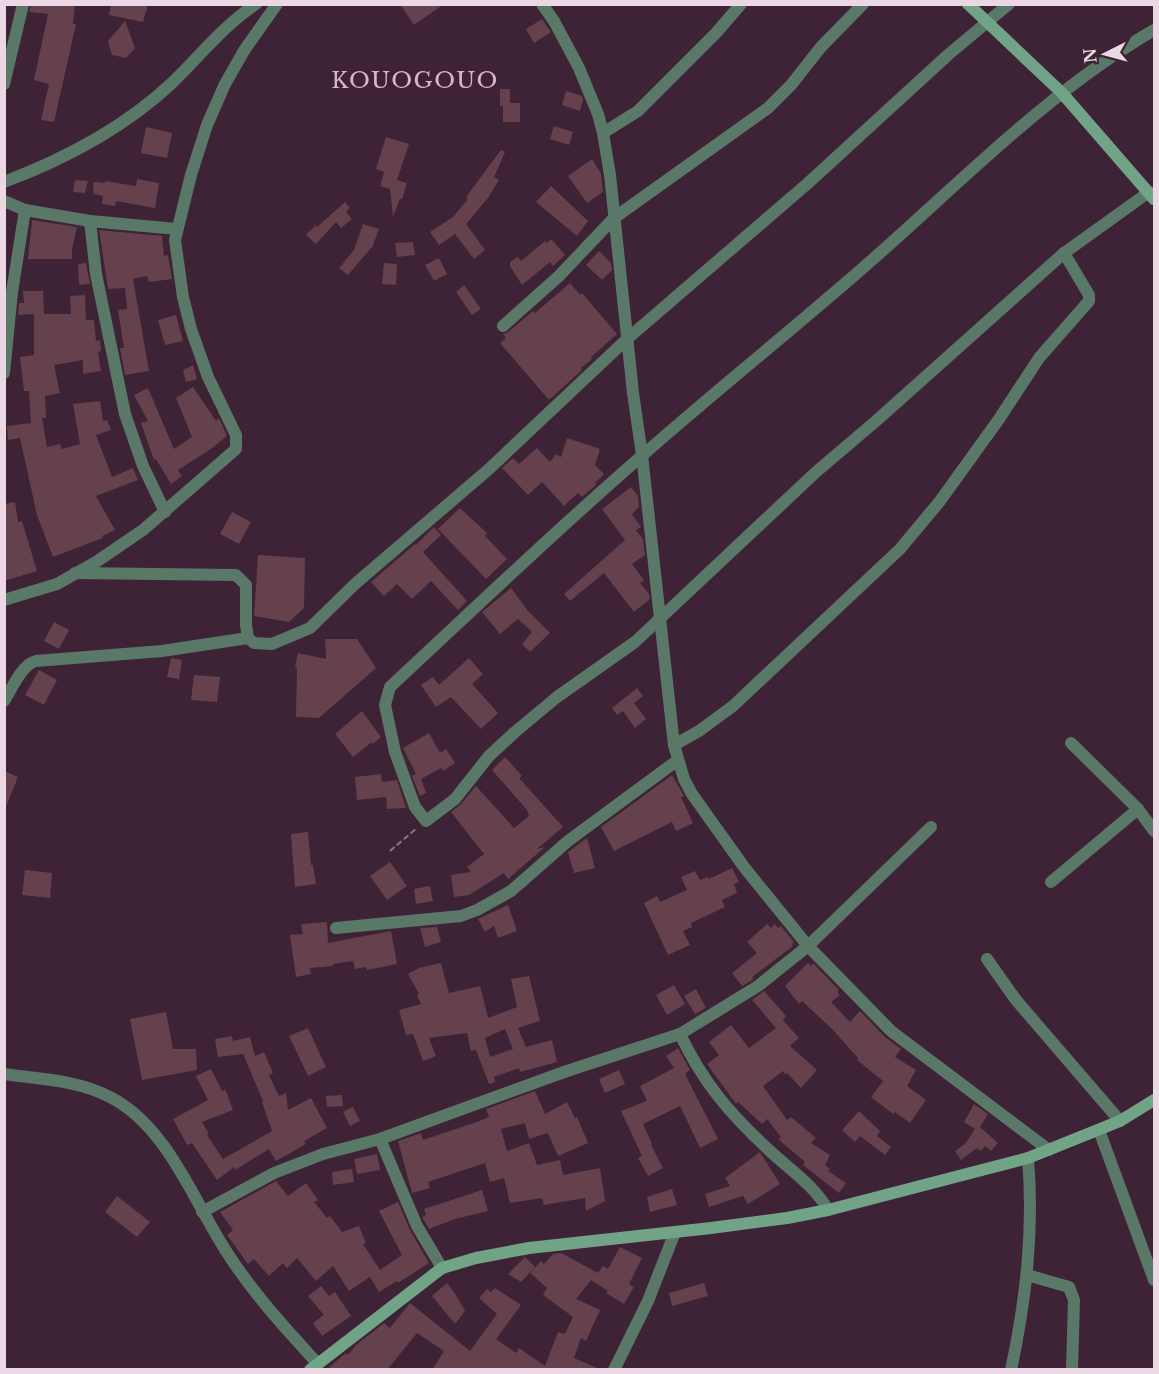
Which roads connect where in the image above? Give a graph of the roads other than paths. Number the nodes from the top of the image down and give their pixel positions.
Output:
1 (23, 4) edge
2 (256, 4) edge
3 (277, 4) edge
4 (542, 4) edge
5 (741, 4) edge
6 (863, 4) edge
7 (968, 4) edge
8 (1009, 4) edge
9 (987, 21) junction
10 (1155, 30) edge
11 (4, 84) edge
12 (1062, 93) junction
13 (603, 133) junction
14 (4, 182) edge
15 (1152, 196) edge
16 (4, 201) edge
17 (25, 210) junction
18 (614, 218) junction
19 (90, 221) junction
20 (177, 229) junction
21 (1064, 253) junction
22 (503, 327) dead end
23 (627, 339) junction
24 (4, 373) edge
25 (642, 455) junction
26 (165, 512) junction
27 (75, 573) junction
28 (4, 600) edge
29 (661, 617) junction
30 (248, 638) junction
31 (4, 701) edge
32 (1071, 743) dead end
33 (674, 745) junction
34 (678, 760) junction
35 (1138, 809) junction
36 (931, 827) dead end
37 (1155, 831) edge
38 (1051, 882) dead end
39 (336, 928) dead end
40 (808, 946) junction
41 (987, 959) dead end
42 (680, 1034) junction
43 (4, 1074) edge
44 (1155, 1100) edge
45 (1120, 1121) junction
46 (1099, 1130) junction
47 (380, 1139) junction
48 (1049, 1150) junction
49 (1028, 1158) junction
50 (828, 1210) junction
51 (202, 1212) junction
52 (675, 1232) junction
53 (442, 1268) junction
54 (1027, 1275) junction
55 (1155, 1280) edge
56 (314, 1367) edge
57 (614, 1370) edge
58 (1011, 1370) edge
59 (1072, 1370) edge

1 - 11 street
2 - 14 street
3 - 20 street
4 - 13 street
5 - 13 street
6 - 18 street
7 - 9 street
8 - 9 street
9 - 12 street
9 - 23 street
10 - 12 street
12 - 15 street
12 - 25 street
13 - 18 street
15 - 21 street
16 - 17 street
17 - 19 street
17 - 24 street
18 - 22 street
18 - 23 street
19 - 20 street
19 - 26 street
20 - 26 street
21 - 29 street
21 - 33 street
23 - 25 street
23 - 30 street
25 - 29 street
25 - 29 street
26 - 27 street
27 - 28 street
27 - 30 street
29 - 33 street
30 - 31 street
32 - 35 street
33 - 34 street
34 - 39 street
34 - 40 street
35 - 37 street
35 - 38 street
36 - 40 street
40 - 42 street
40 - 48 street
41 - 45 street
42 - 47 street
42 - 50 street
43 - 51 street
44 - 45 street
45 - 46 street
46 - 48 street
46 - 55 street
47 - 51 street
47 - 53 street
48 - 49 street
49 - 50 street
49 - 54 street
50 - 52 street
51 - 56 street
52 - 53 street
52 - 57 street
53 - 56 street
54 - 58 street
54 - 59 street

